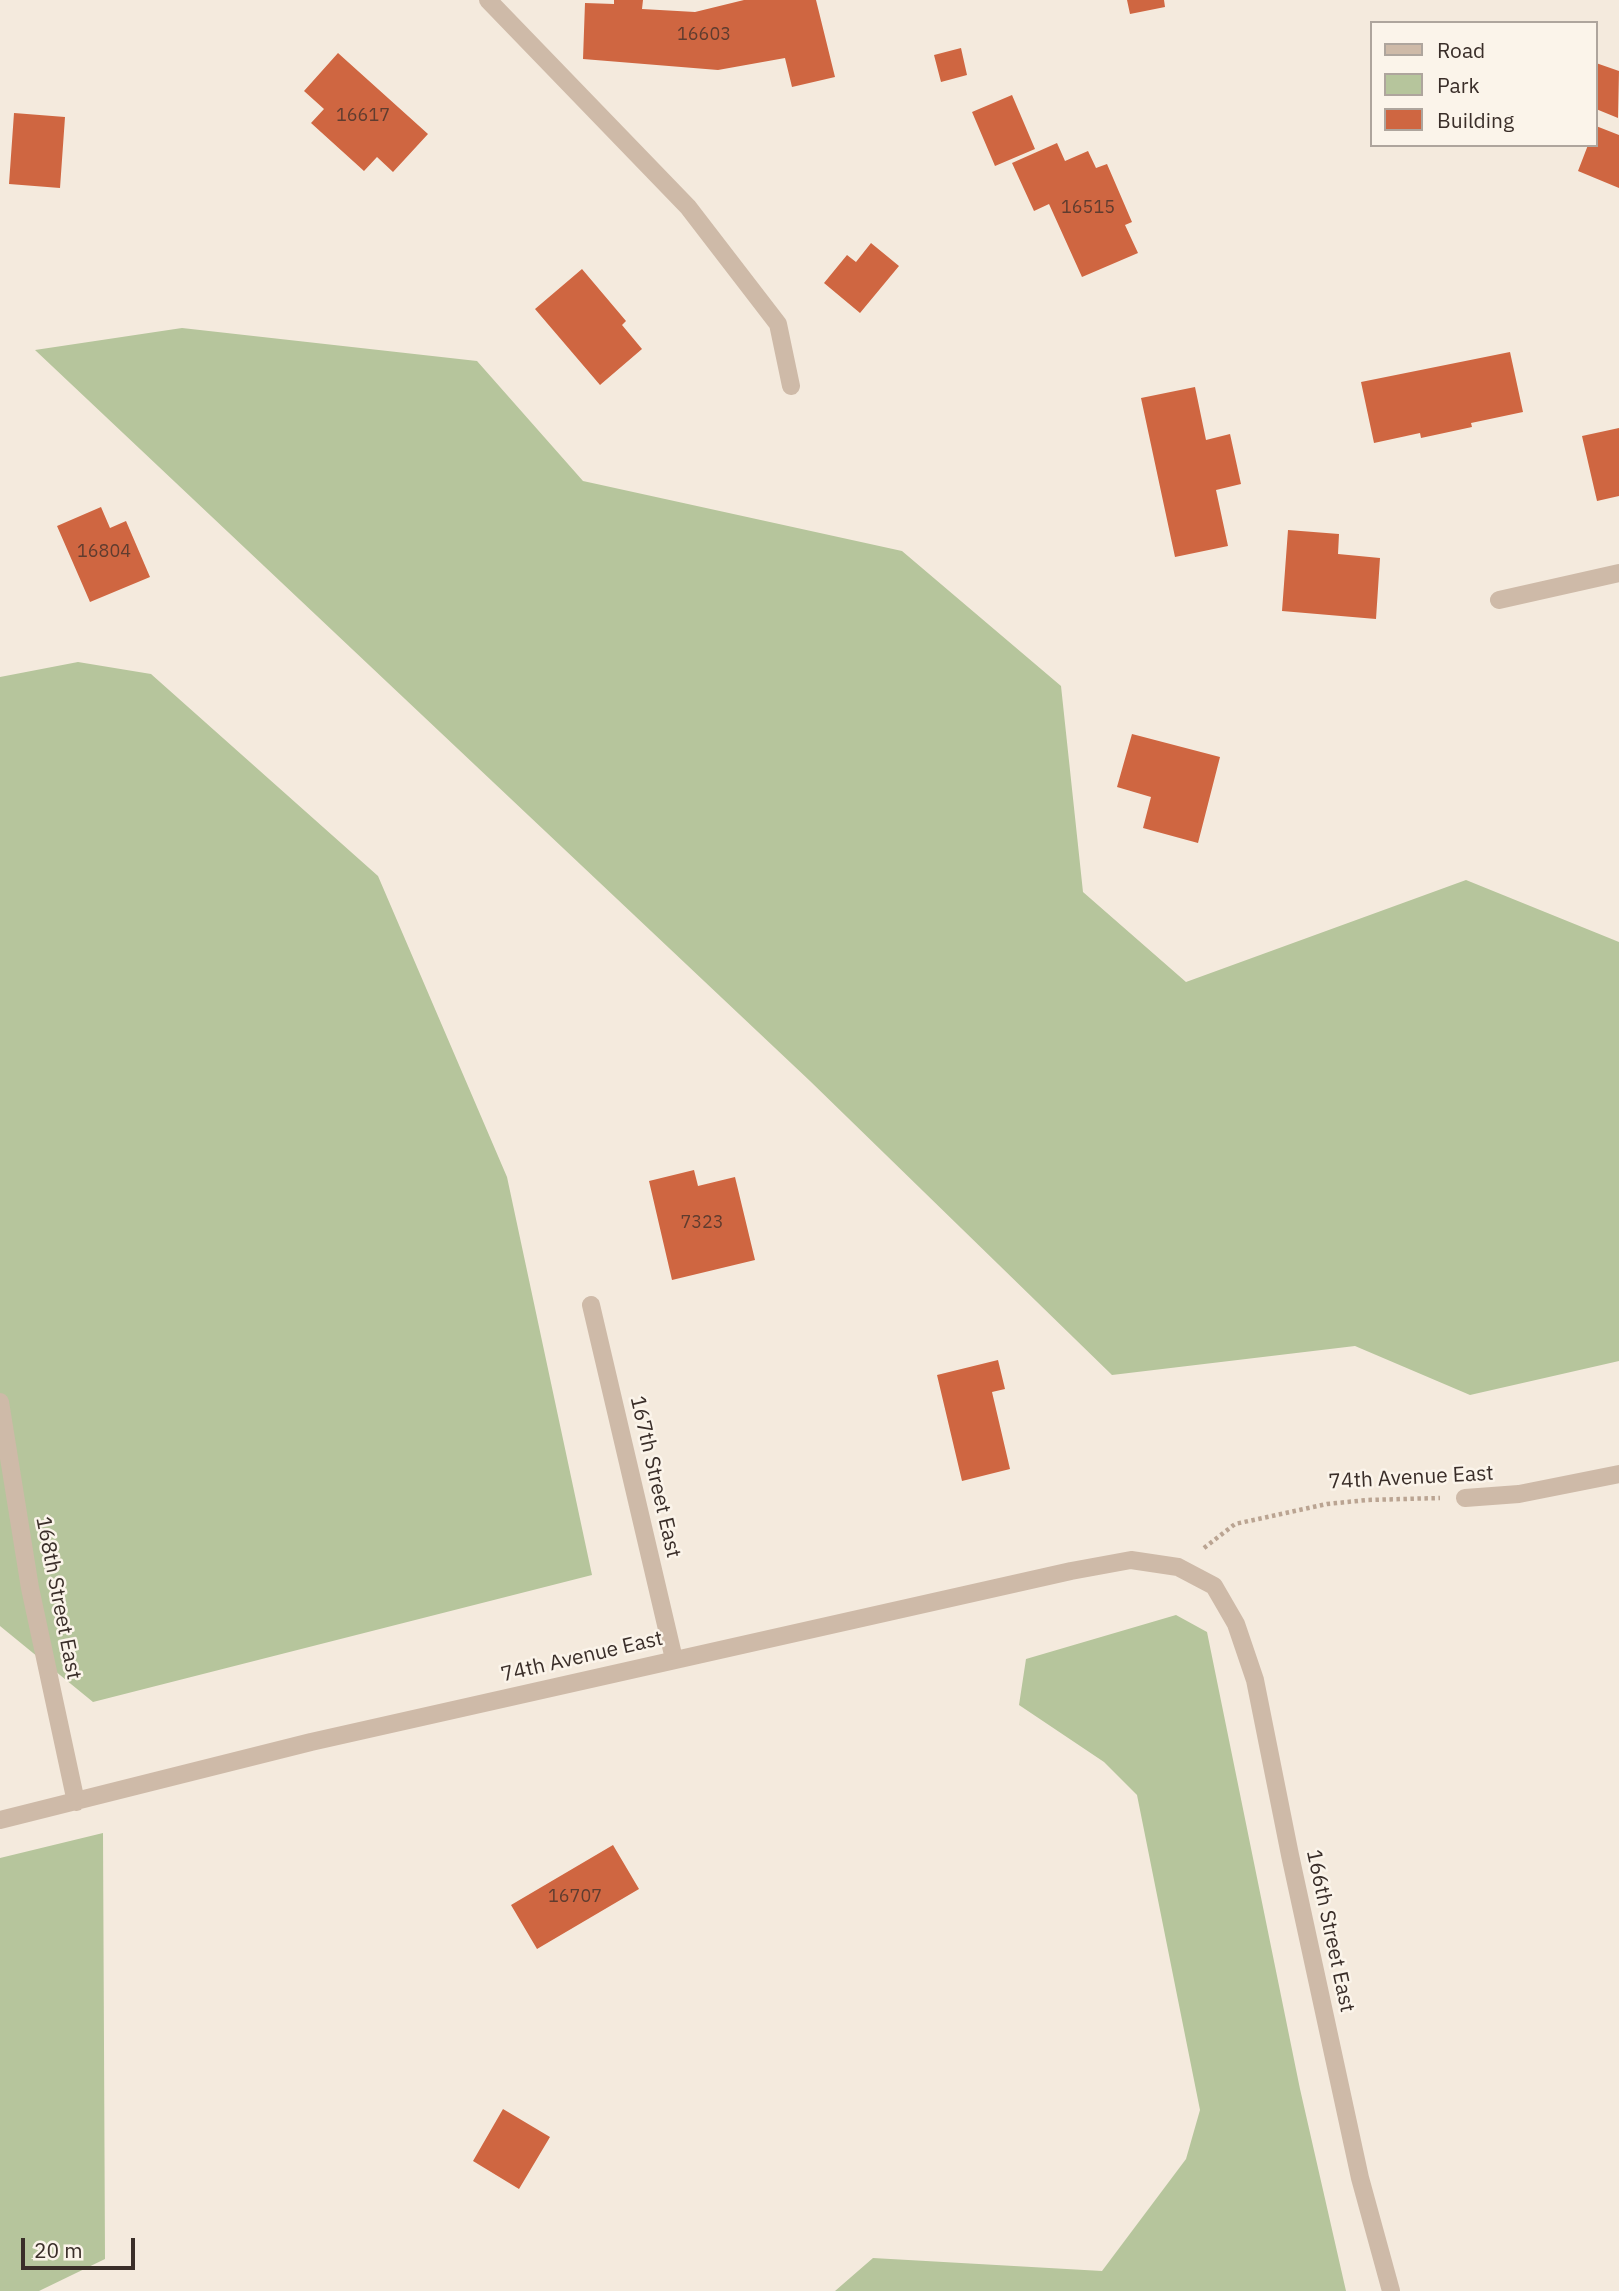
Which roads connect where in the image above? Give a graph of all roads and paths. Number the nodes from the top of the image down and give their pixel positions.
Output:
1 (488, 0) edge
2 (791, 386) dead end
3 (1619, 573) edge
4 (1499, 600) dead end
5 (591, 1305) dead end
6 (0, 1402) edge
7 (1619, 1474) edge
8 (1465, 1498) joint
9 (1178, 1567) junction
10 (1214, 1586) joint
11 (674, 1659) junction
12 (76, 1802) junction
13 (0, 1820) edge
14 (1391, 2291) edge

1 - 2 street
3 - 4 street
5 - 11 street, 167th Street East
6 - 12 street, 168th Street East
7 - 8 street, 74th Avenue East
8 - 9 path, 74th Avenue East
9 - 10 street, 74th Avenue East
9 - 11 street, 74th Avenue East
10 - 14 street, 166th Street East
11 - 12 street, 74th Avenue East
12 - 13 street, 74th Avenue East

